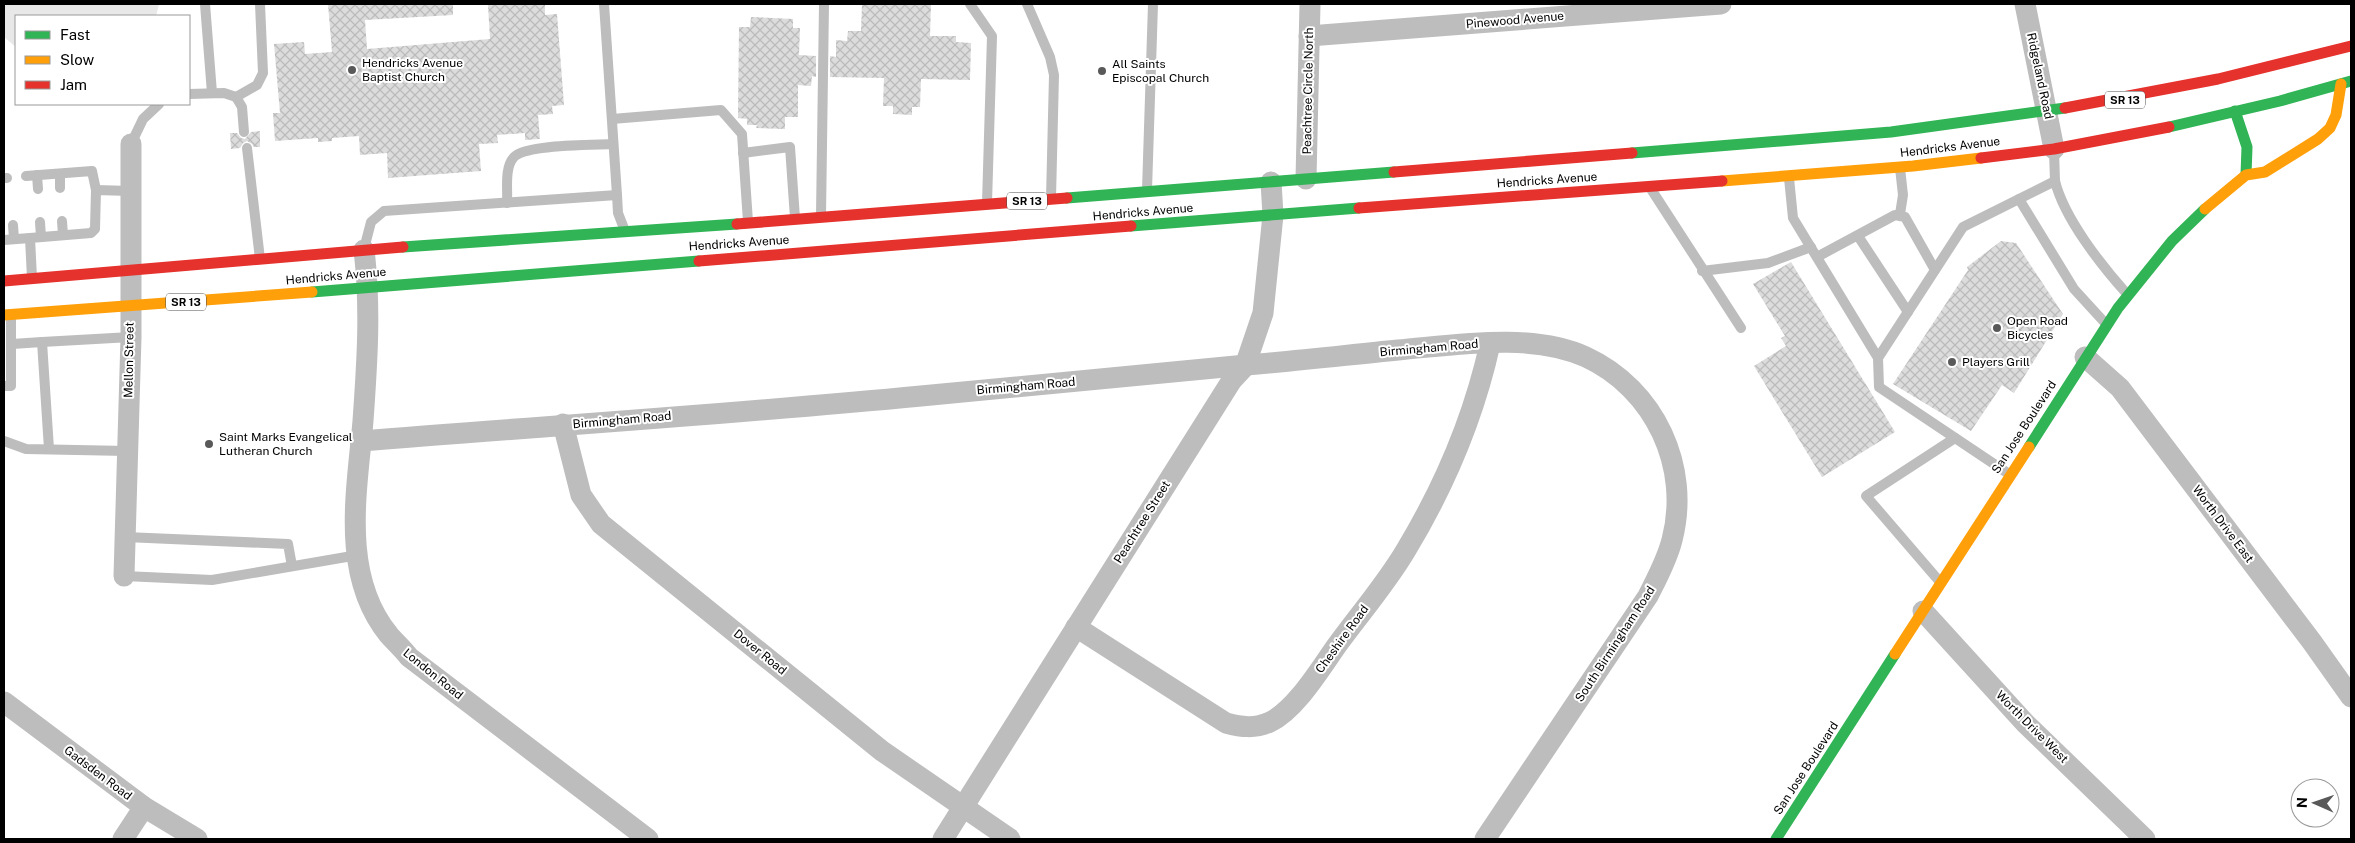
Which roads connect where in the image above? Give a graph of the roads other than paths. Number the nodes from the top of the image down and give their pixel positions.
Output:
1 (205, 4) edge
2 (260, 4) edge
3 (604, 4) edge
4 (824, 4) edge
5 (970, 4) edge
6 (1027, 4) edge
7 (1153, 4) edge
8 (1310, 4) edge
9 (1721, 4) edge
10 (2025, 4) edge
11 (1309, 36) junction
12 (2351, 46) edge
13 (2346, 82) edge
14 (212, 93) junction
15 (190, 94) edge
16 (236, 97) junction
17 (158, 105) edge
18 (2237, 106) junction
19 (2049, 113) junction
20 (612, 119) junction
21 (244, 132) dead end
22 (131, 144) joint
23 (613, 144) junction
24 (246, 148) dead end
25 (2054, 149) junction
26 (743, 153) junction
27 (1900, 167) junction
28 (60, 174) junction
29 (37, 175) junction
30 (2246, 175) junction
31 (26, 176) dead end
32 (1788, 176) junction
33 (1306, 179) junction
34 (2055, 181) junction
35 (1271, 182) junction
36 (1649, 186) junction
37 (60, 188) dead end
38 (38, 189) dead end
39 (96, 190) junction
40 (130, 191) junction
41 (1147, 191) junction
42 (616, 195) junction
43 (2019, 198) junction
44 (508, 203) junction
45 (987, 203) junction
46 (1052, 208) junction
47 (1273, 214) junction
48 (1900, 214) junction
49 (821, 216) junction
50 (795, 218) junction
51 (62, 221) dead end
52 (40, 222) dead end
53 (748, 222) junction
54 (13, 225) dead end
55 (1054, 234) junction
56 (63, 235) junction
57 (1858, 236) junction
58 (626, 237) junction
59 (35, 238) junction
60 (9, 240) edge
61 (827, 242) junction
62 (1811, 247) junction
63 (364, 250) junction
64 (1817, 257) junction
65 (260, 260) junction
66 (1936, 270) junction
67 (1702, 271) junction
68 (130, 272) junction
69 (32, 279) junction
70 (4, 281) edge
71 (369, 288) junction
72 (2128, 295) junction
73 (129, 307) junction
74 (1908, 312) junction
75 (7, 315) edge
76 (2107, 324) junction
77 (1741, 328) dead end
78 (130, 337) junction
79 (42, 342) junction
80 (12, 344) junction
81 (1490, 344) junction
82 (2085, 357) junction
83 (1878, 358) junction
84 (1245, 366) junction
85 (4, 386) edge
86 (563, 424) junction
87 (1660, 427) joint
88 (1955, 438) junction
89 (4, 441) edge
90 (360, 441) junction
91 (49, 449) junction
92 (127, 450) junction
93 (2010, 474) junction
94 (125, 537) junction
95 (358, 555) junction
96 (292, 566) junction
97 (124, 576) joint
98 (1941, 583) junction
99 (1923, 611) junction
100 (1076, 627) junction
101 (2351, 697) edge
102 (4, 702) edge
103 (144, 807) junction
104 (963, 807) junction
105 (123, 839) edge
106 (196, 839) edge
107 (648, 839) edge
108 (943, 839) edge
109 (1010, 839) edge
110 (1485, 839) edge
111 (1776, 839) edge
112 (2145, 839) edge

1 - 14 lane
2 - 16 lane
3 - 20 lane
4 - 49 lane
5 - 45 lane
6 - 46 lane
7 - 41 lane
8 - 11 street, Peachtree Circle North
9 - 11 street, Pinewood Avenue
10 - 19 street, Ridgeland Road
11 - 33 street, Peachtree Circle North
12 - 19 main road, Hendricks Avenue / SR 13
13 - 18 main road, Hendricks Avenue / SR 13
13 - 30 main road
14 - 15 lane
14 - 16 lane
16 - 21 lane
17 - 22 lane
18 - 25 main road, Hendricks Avenue / SR 13
18 - 30 main road
19 - 25 street, Ridgeland Road
19 - 33 main road, Hendricks Avenue / SR 13
20 - 23 lane
20 - 26 lane
22 - 40 street, Mellon Street
23 - 42 lane
23 - 44 lane
24 - 65 lane
25 - 27 main road, Hendricks Avenue / SR 13
25 - 34 lane
26 - 50 lane
26 - 53 lane
27 - 32 main road, Hendricks Avenue / SR 13
27 - 48 lane
28 - 29 lane
28 - 37 lane
28 - 39 lane
29 - 31 lane
29 - 38 lane
30 - 72 main road, San Jose Boulevard
32 - 36 main road, Hendricks Avenue / SR 13
32 - 62 lane
33 - 35 main road, Hendricks Avenue / SR 13
34 - 43 lane
34 - 72 lane
35 - 41 main road, Hendricks Avenue / SR 13
35 - 47 street, Peachtree Street
36 - 47 main road, Hendricks Avenue / SR 13
36 - 67 lane
39 - 40 lane
39 - 56 lane
40 - 68 street, Mellon Street
41 - 46 main road, Hendricks Avenue / SR 13
42 - 44 lane
42 - 58 lane
43 - 66 lane
43 - 76 lane
44 - 63 lane
45 - 46 main road, Hendricks Avenue / SR 13
45 - 49 main road, Hendricks Avenue / SR 13
46 - 55 main road
47 - 55 main road, Hendricks Avenue / SR 13
47 - 84 street, Peachtree Street
48 - 57 lane
48 - 66 lane
49 - 50 main road, Hendricks Avenue / SR 13
49 - 61 main road
50 - 53 main road, Hendricks Avenue / SR 13
51 - 56 lane
52 - 59 lane
53 - 58 main road, Hendricks Avenue / SR 13
54 - 60 lane
55 - 61 main road, Hendricks Avenue / SR 13
56 - 59 lane
57 - 64 lane
57 - 74 lane
58 - 63 main road, Hendricks Avenue / SR 13
59 - 60 lane
59 - 69 lane
61 - 71 main road, Hendricks Avenue / SR 13
62 - 64 lane
62 - 67 lane
63 - 65 main road, Hendricks Avenue / SR 13
63 - 71 street, London Road
64 - 83 lane
65 - 68 main road, Hendricks Avenue / SR 13
66 - 74 lane
67 - 77 lane
68 - 69 main road, Hendricks Avenue / SR 13
68 - 73 street, Mellon Street
69 - 70 main road, Hendricks Avenue / SR 13
71 - 73 main road, Hendricks Avenue / SR 13
71 - 90 street, London Road
72 - 76 main road, San Jose Boulevard
73 - 75 main road, Hendricks Avenue / SR 13
73 - 78 street, Mellon Street
74 - 83 lane
75 - 80 lane
76 - 82 main road, San Jose Boulevard
78 - 79 lane
78 - 92 street, Mellon Street
79 - 80 lane
79 - 91 lane
80 - 85 lane
81 - 84 street, Birmingham Road
81 - 87 street, Birmingham Road
81 - 100 street, Cheshire Road
82 - 93 main road, San Jose Boulevard
82 - 101 street, Worth Drive East
83 - 88 lane
84 - 86 street, Birmingham Road
84 - 100 street, Peachtree Street
86 - 90 street, Birmingham Road
86 - 104 street, Dover Road
87 - 110 street, South Birmingham Road
88 - 93 lane
88 - 98 lane
89 - 91 lane
90 - 95 street, London Road
91 - 92 lane
92 - 94 street, Mellon Street
93 - 98 main road, San Jose Boulevard
94 - 96 lane
94 - 97 street, Mellon Street
95 - 96 lane
95 - 107 street, London Road
96 - 97 lane
98 - 99 main road, San Jose Boulevard
99 - 111 main road, San Jose Boulevard
99 - 112 street, Worth Drive West
100 - 104 street, Peachtree Street
102 - 103 street, Gadsden Road
103 - 105 street
103 - 106 street, Gadsden Road
104 - 108 street, Peachtree Street
104 - 109 street, Dover Road

